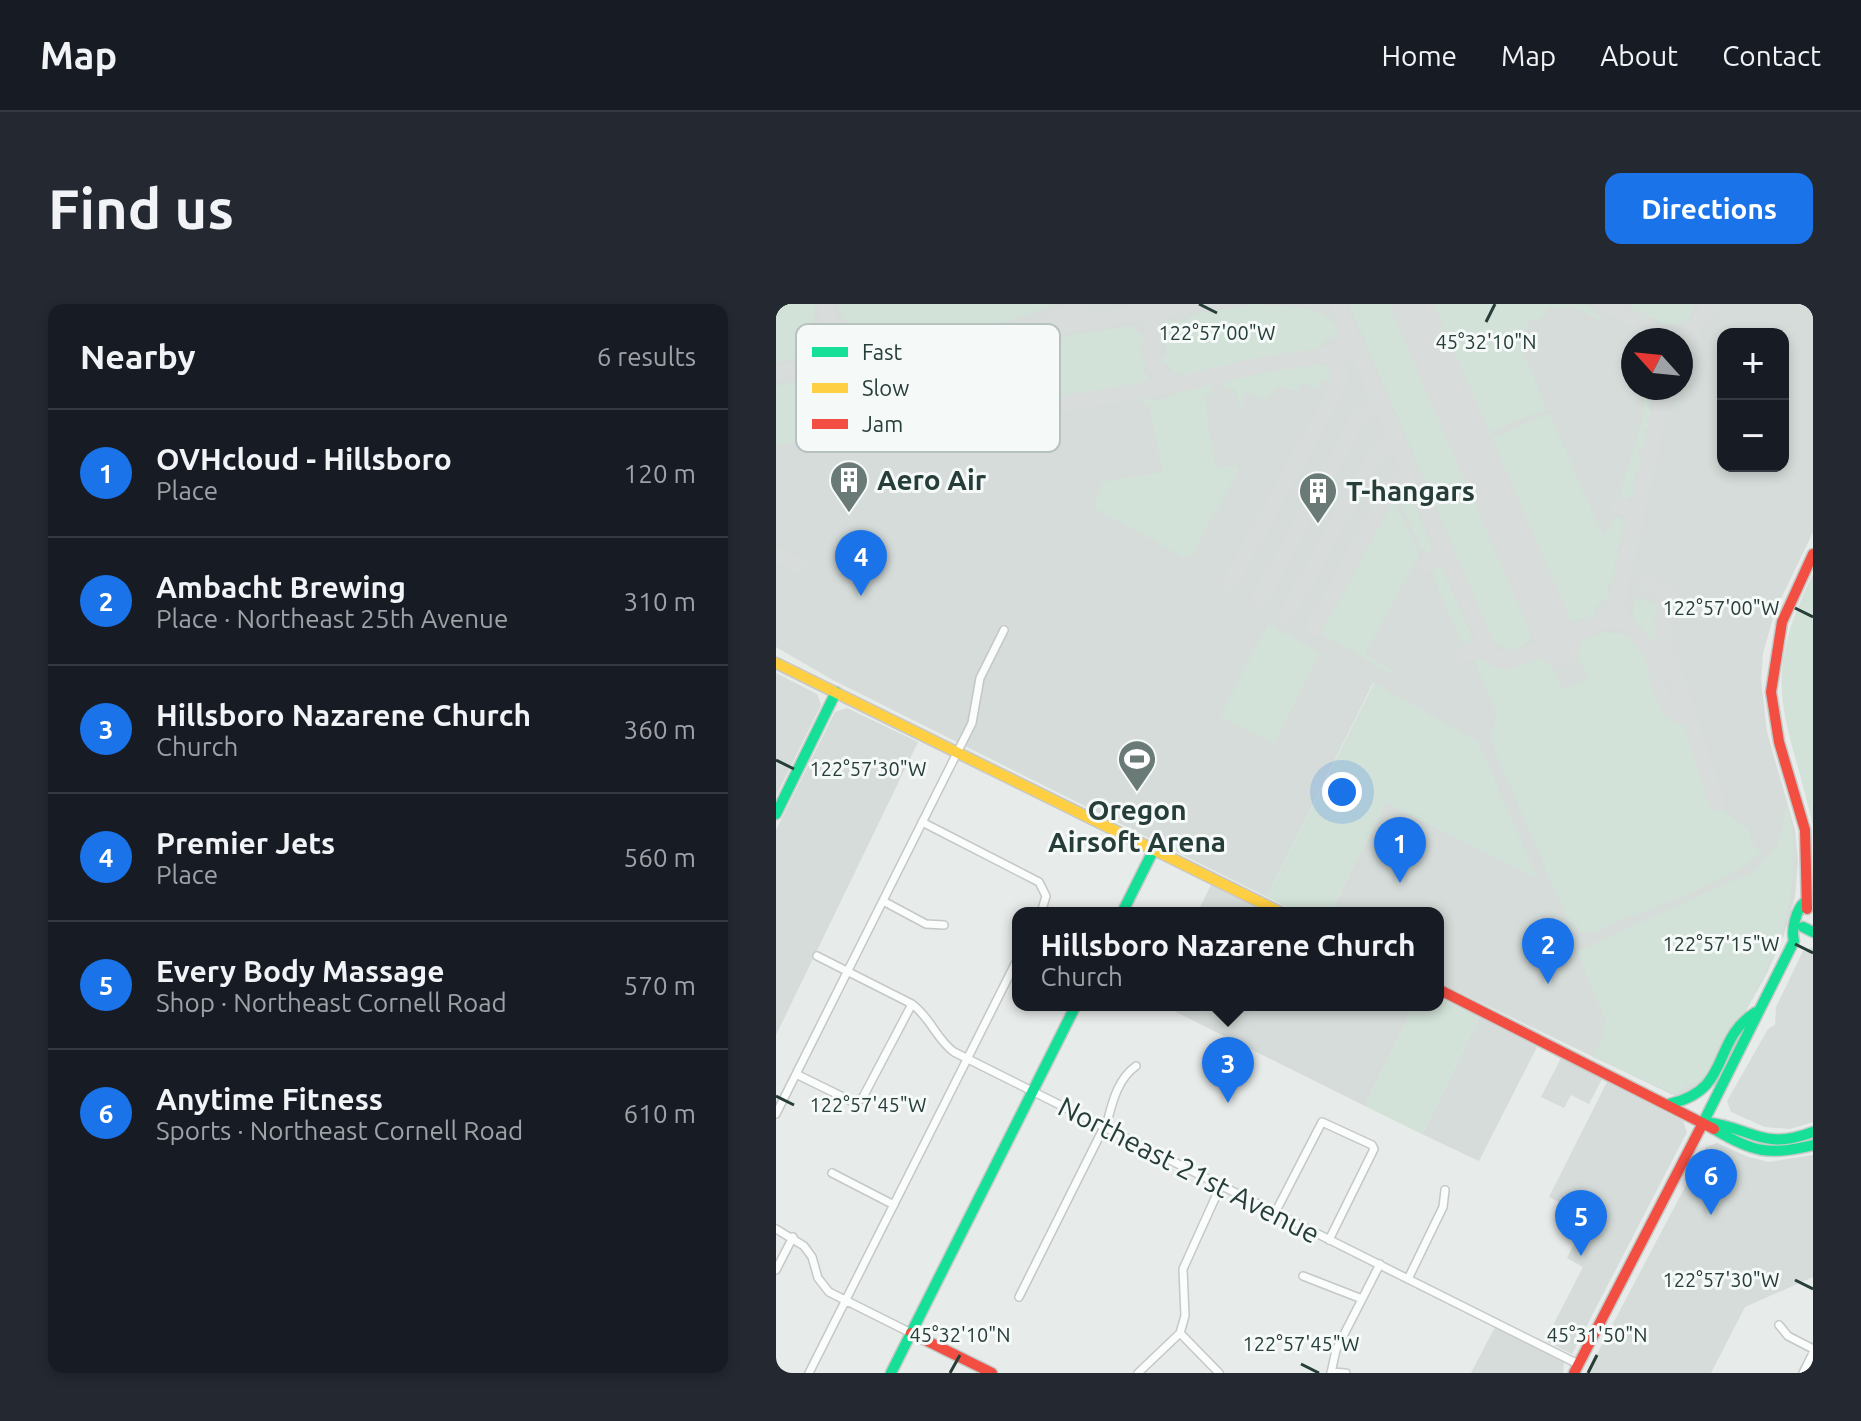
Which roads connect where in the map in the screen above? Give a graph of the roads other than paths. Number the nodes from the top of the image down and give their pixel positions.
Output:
1 (1813, 554) edge
2 (1004, 630) dead end
3 (776, 663) edge
4 (836, 692) junction
5 (958, 751) junction
6 (776, 814) edge
7 (922, 822) junction
8 (1154, 849) junction
9 (883, 901) junction
10 (1805, 902) junction
11 (1042, 907) edge
12 (1125, 907) edge
13 (1270, 907) edge
14 (944, 925) dead end
15 (1808, 929) edge
16 (1794, 941) junction
17 (817, 956) dead end
18 (1012, 970) edge
19 (847, 971) junction
20 (1444, 992) edge
21 (912, 1004) junction
22 (1761, 1010) junction
23 (1073, 1011) edge
24 (967, 1058) junction
25 (1136, 1066) dead end
26 (796, 1074) junction
27 (1033, 1092) junction
28 (1669, 1104) junction
29 (776, 1114) edge
30 (1703, 1122) junction
31 (1104, 1128) junction
32 (1813, 1132) edge
33 (1813, 1145) edge
34 (832, 1173) dead end
35 (1221, 1185) junction
36 (1445, 1190) dead end
37 (894, 1205) junction
38 (1275, 1213) junction
39 (776, 1229) edge
40 (793, 1237) junction
41 (1329, 1240) junction
42 (1380, 1264) junction
43 (776, 1270) edge
44 (1303, 1276) dead end
45 (1408, 1279) junction
46 (1019, 1297) dead end
47 (1362, 1299) junction
48 (846, 1300) junction
49 (1779, 1325) dead end
50 (911, 1333) junction
51 (1180, 1333) junction
52 (1813, 1351) edge
53 (1576, 1368) edge
54 (1331, 1372) edge
55 (809, 1373) edge
56 (891, 1373) edge
57 (992, 1373) edge
58 (1138, 1373) edge
59 (1219, 1373) edge
60 (1346, 1373) edge
61 (1803, 1373) edge

1 - 10 main road
2 - 5 street
3 - 4 main road
4 - 5 main road
4 - 6 main road
5 - 7 street
5 - 8 main road
7 - 9 street
7 - 11 street
8 - 12 main road
8 - 13 main road
9 - 14 street
9 - 19 street
10 - 15 main road
10 - 16 main road
15 - 16 main road
16 - 22 main road
17 - 19 street, Northeast 21st Avenue
18 - 24 street
19 - 21 street, Northeast 21st Avenue
19 - 26 street
20 - 28 main road
21 - 24 street, Northeast 21st Avenue
21 - 26 street
22 - 28 main road
22 - 30 main road
23 - 27 main road
24 - 27 street, Northeast 21st Avenue
24 - 37 street
25 - 31 street
26 - 29 street
27 - 31 street, Northeast 21st Avenue
27 - 50 main road
28 - 30 main road
30 - 32 main road
30 - 33 main road
30 - 53 main road
31 - 35 street, Northeast 21st Avenue
31 - 46 street
34 - 37 street
35 - 38 street, Northeast 21st Avenue
35 - 51 street
36 - 45 street
37 - 48 street
38 - 41 street, Northeast 21st Avenue
38 - 41 street
39 - 40 street
40 - 43 street
40 - 48 street
41 - 42 street, Northeast 21st Avenue
42 - 45 street, Northeast 21st Avenue
42 - 47 street
44 - 47 street
45 - 53 street, Northeast 21st Avenue
47 - 54 street
48 - 50 street
48 - 55 street
49 - 52 street
50 - 56 main road
50 - 57 main road
51 - 58 street
51 - 59 street
52 - 61 street
54 - 60 street

